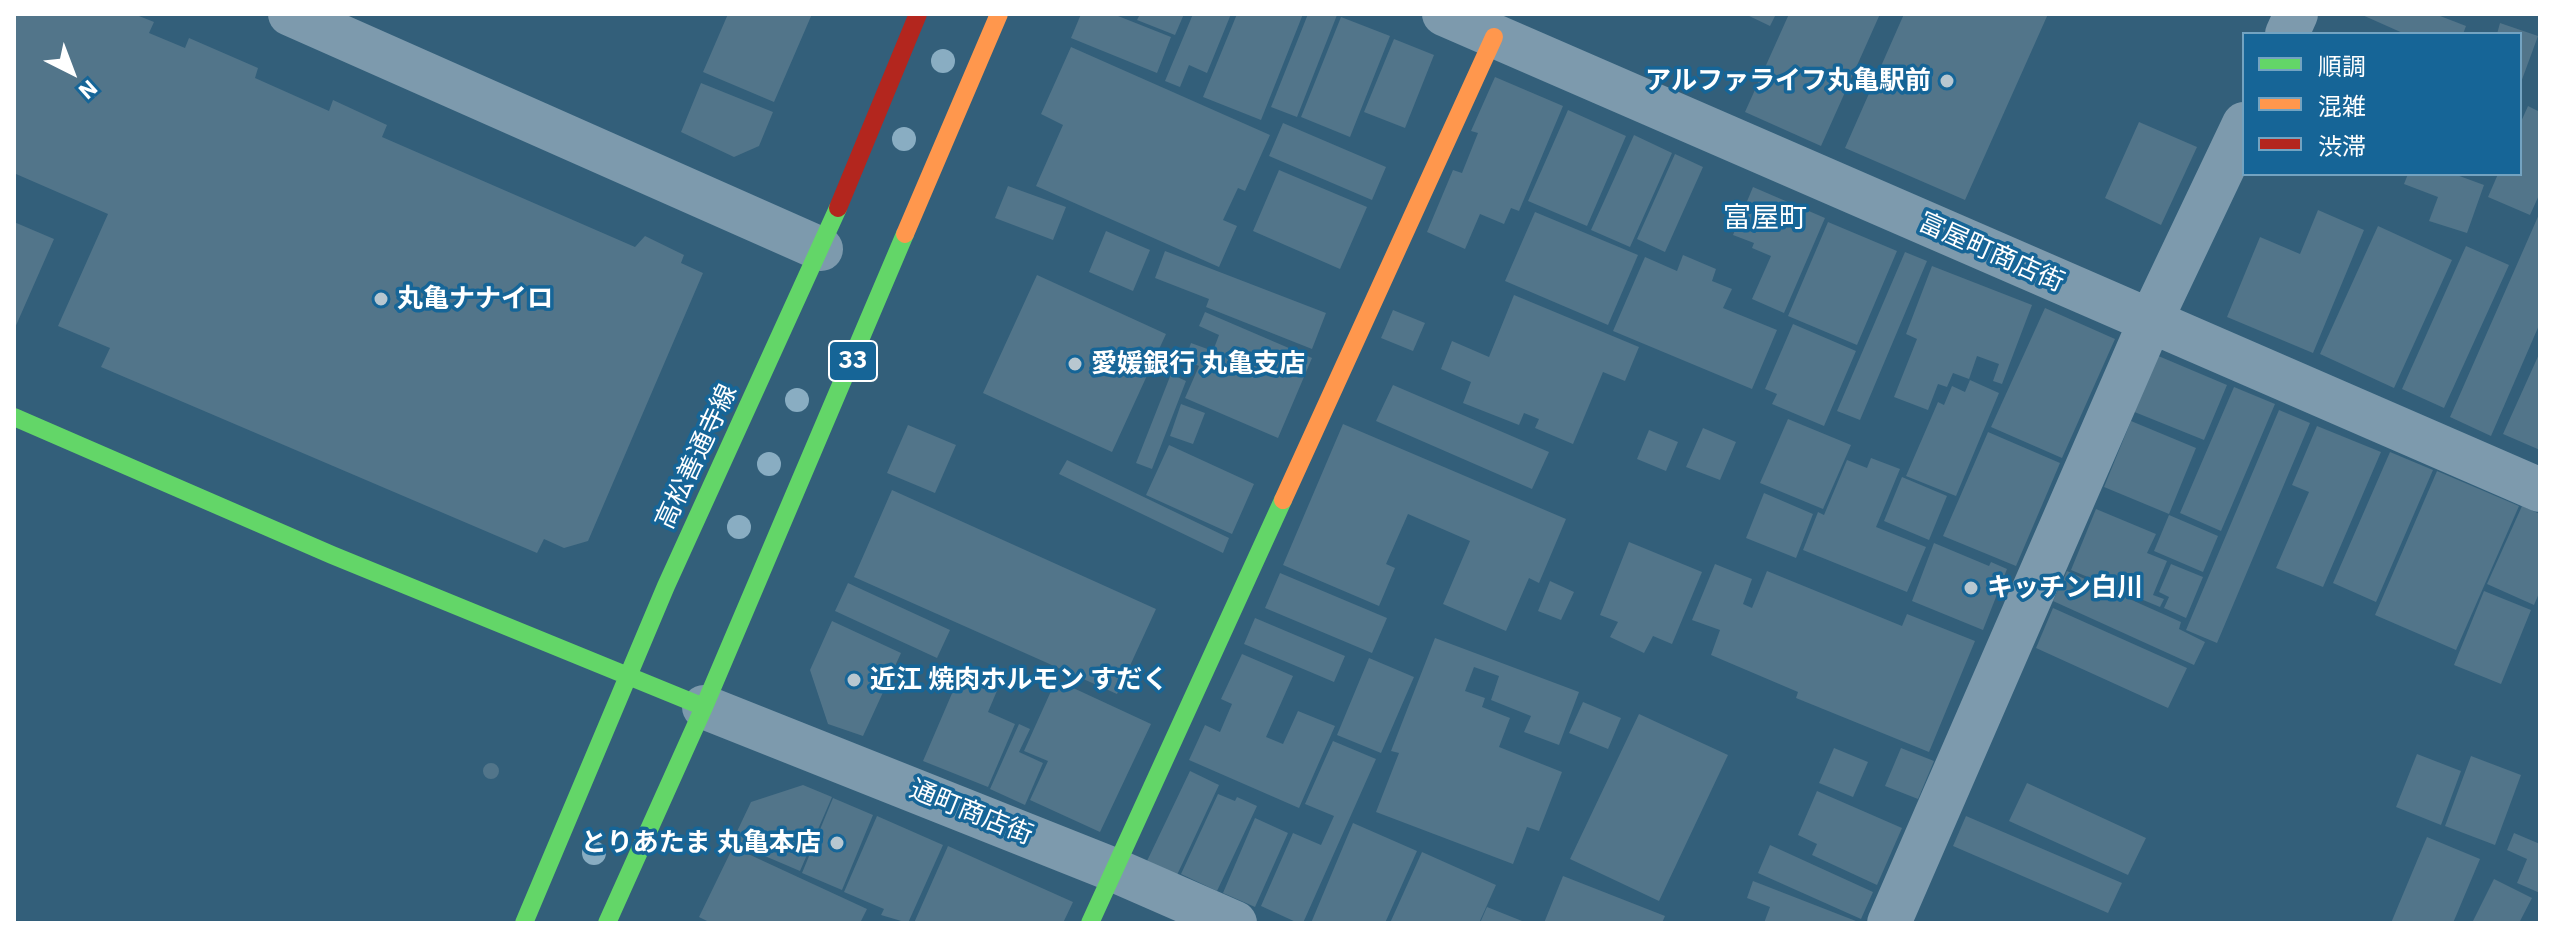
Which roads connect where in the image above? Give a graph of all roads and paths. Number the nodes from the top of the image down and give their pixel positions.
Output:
1 (918, 14) edge
2 (999, 14) edge
3 (1444, 14) edge
4 (308, 18) edge
5 (1494, 37) junction
6 (2242, 128) edge
7 (821, 249) junction
8 (2150, 322) junction
9 (14, 417) edge
10 (2540, 490) edge
11 (627, 678) junction
12 (704, 707) junction
13 (1114, 870) junction
14 (524, 923) edge
15 (607, 923) edge
16 (1090, 923) edge
17 (1235, 923) edge
18 (1889, 923) edge

1 - 7 main road, 高松善通寺線
2 - 12 main road, 33
3 - 5 street, 富屋町商店街
4 - 7 street
5 - 8 street, 富屋町商店街
5 - 13 main road
6 - 8 street
7 - 11 main road, 高松善通寺線
8 - 10 street, 富屋町商店街
8 - 18 street
9 - 11 main road
11 - 12 main road
11 - 14 main road, 高松善通寺線
12 - 13 street, 通町商店街
12 - 15 main road, 33
13 - 16 main road
13 - 17 street, 通町商店街

